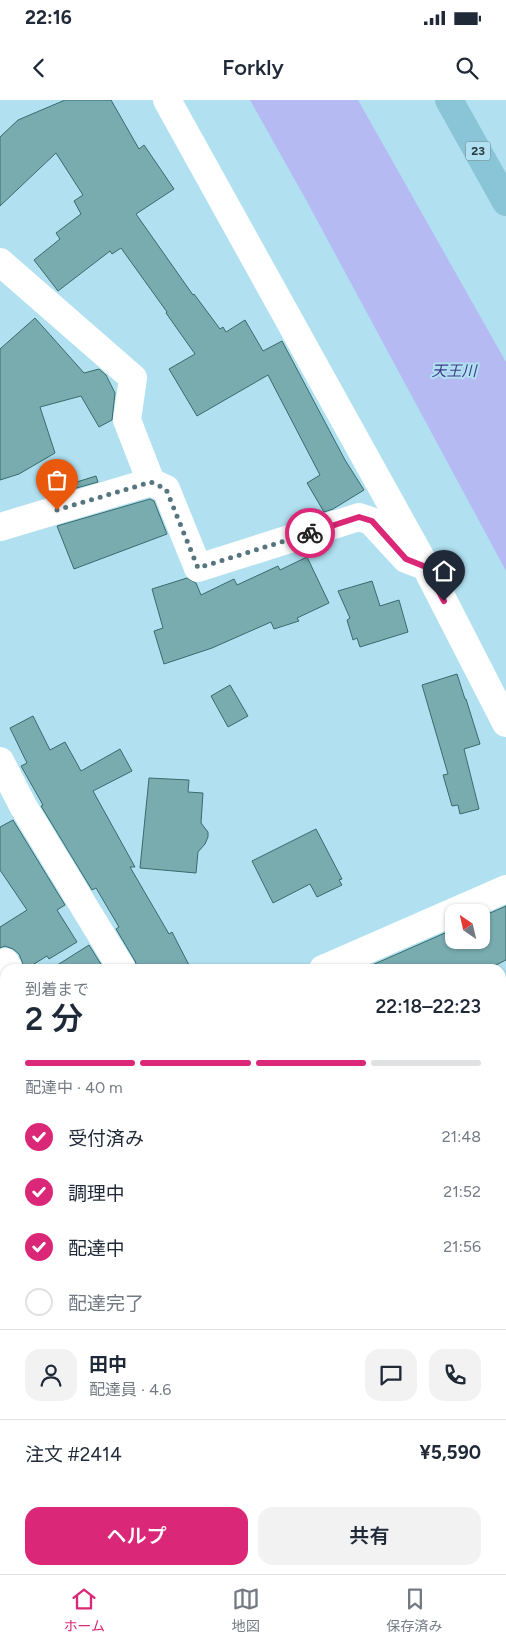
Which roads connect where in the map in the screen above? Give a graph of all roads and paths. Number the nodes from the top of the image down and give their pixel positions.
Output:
1 (166, 100) edge
2 (449, 100) edge
3 (506, 202) edge
4 (0, 262) edge
5 (151, 482) junction
6 (0, 527) edge
7 (426, 567) junction
8 (506, 723) edge
9 (0, 761) edge
10 (506, 889) edge
11 (119, 964) edge
12 (334, 964) edge

1 - 7 street
2 - 3 main road, 23
4 - 5 street
5 - 6 street
5 - 7 street
7 - 8 street
9 - 11 street
10 - 12 street

